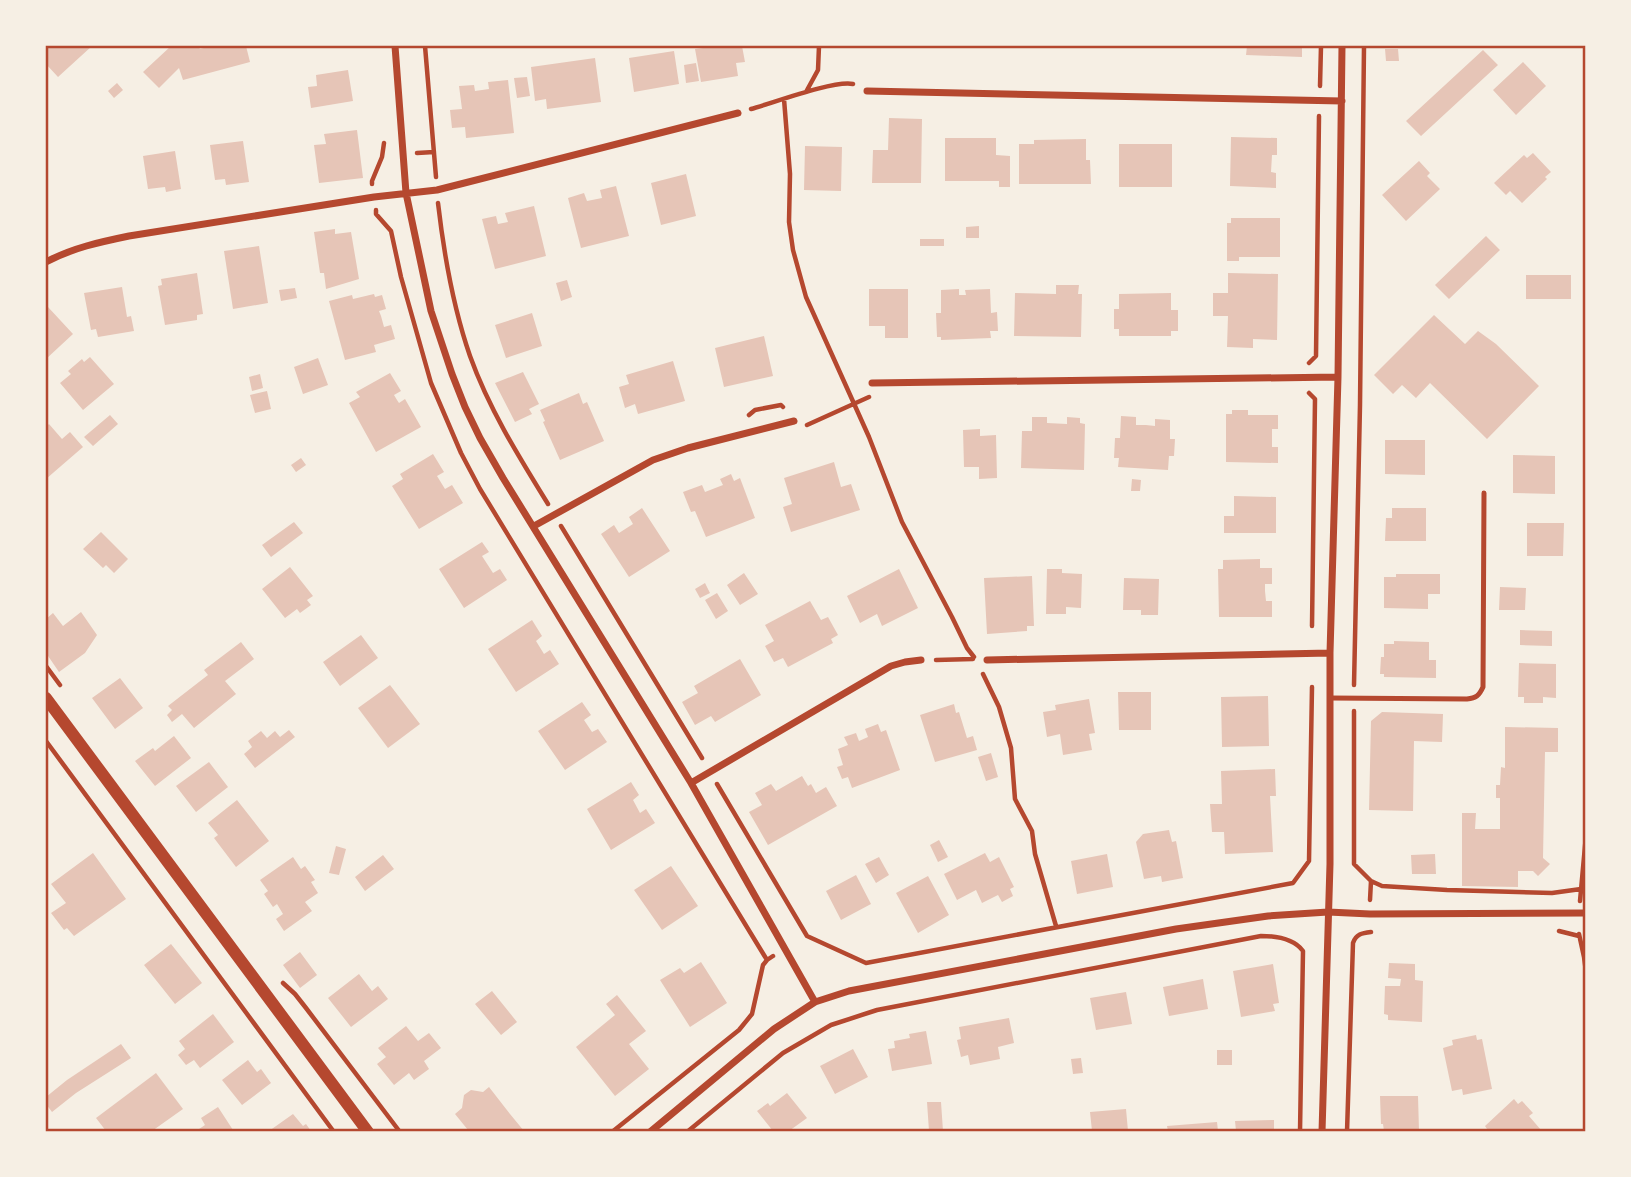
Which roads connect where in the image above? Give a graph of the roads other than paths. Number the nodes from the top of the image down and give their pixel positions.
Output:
1 (394, 46) edge
2 (1342, 46) edge
3 (867, 91) road end
4 (1342, 102) junction
5 (738, 113) road end
6 (406, 193) junction
7 (46, 262) edge
8 (1338, 377) junction
9 (872, 383) road end
10 (794, 421) road end
11 (1484, 493) dead end
12 (534, 526) junction
13 (1330, 653) junction
14 (921, 660) road end
15 (987, 660) road end
16 (46, 698) edge
17 (1330, 698) junction
18 (691, 783) junction
19 (1328, 912) junction
20 (1586, 914) edge
21 (815, 1002) junction
22 (368, 1132) edge
23 (650, 1132) edge
24 (1322, 1132) edge

1 - 6 street
2 - 4 street
3 - 4 street
4 - 8 street
5 - 6 street
6 - 7 street
6 - 12 street
8 - 9 street
8 - 13 street
10 - 12 street
11 - 17 lane
12 - 18 street
13 - 15 street
13 - 17 street
14 - 18 street
16 - 22 street
17 - 19 street
18 - 21 street
19 - 20 street
19 - 21 street
19 - 24 street
21 - 23 street

